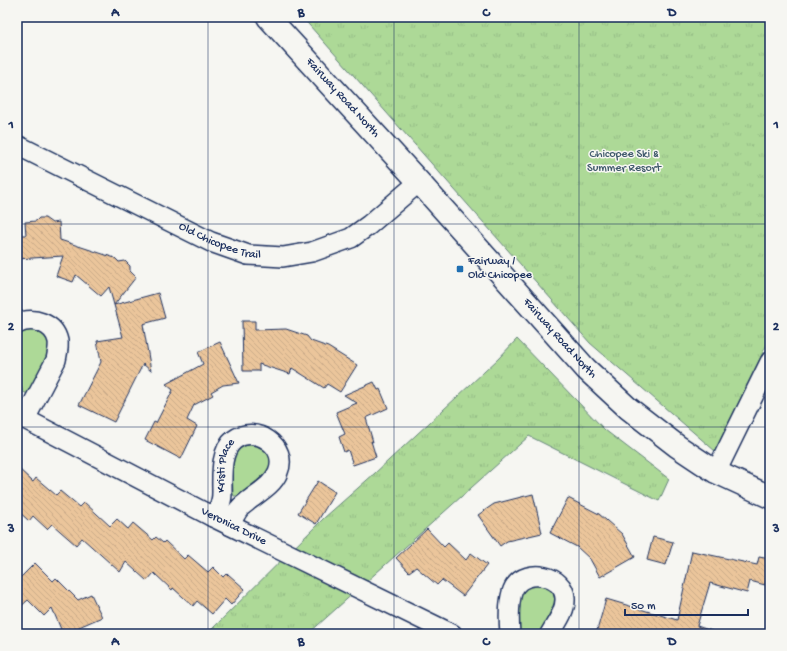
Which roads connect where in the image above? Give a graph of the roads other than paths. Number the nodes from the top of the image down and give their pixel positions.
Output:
1 (268, 17) edge
2 (17, 145) edge
3 (419, 182) junction
4 (17, 324) edge
5 (770, 362) edge
6 (21, 418) edge
7 (716, 472) junction
8 (770, 497) edge
9 (213, 517) junction
10 (230, 526) junction
11 (452, 634) edge
12 (510, 634) edge
13 (550, 634) edge

1 - 3 main road, Fairway Road North
2 - 3 street, Old Chicopee Trail
3 - 7 main road, Fairway Road North
4 - 6 street
5 - 7 street
6 - 9 street, Veronica Drive
7 - 8 main road, Fairway Road North
9 - 10 street, Veronica Drive
9 - 10 street, Kristi Place
10 - 11 street, Veronica Drive
12 - 13 street

